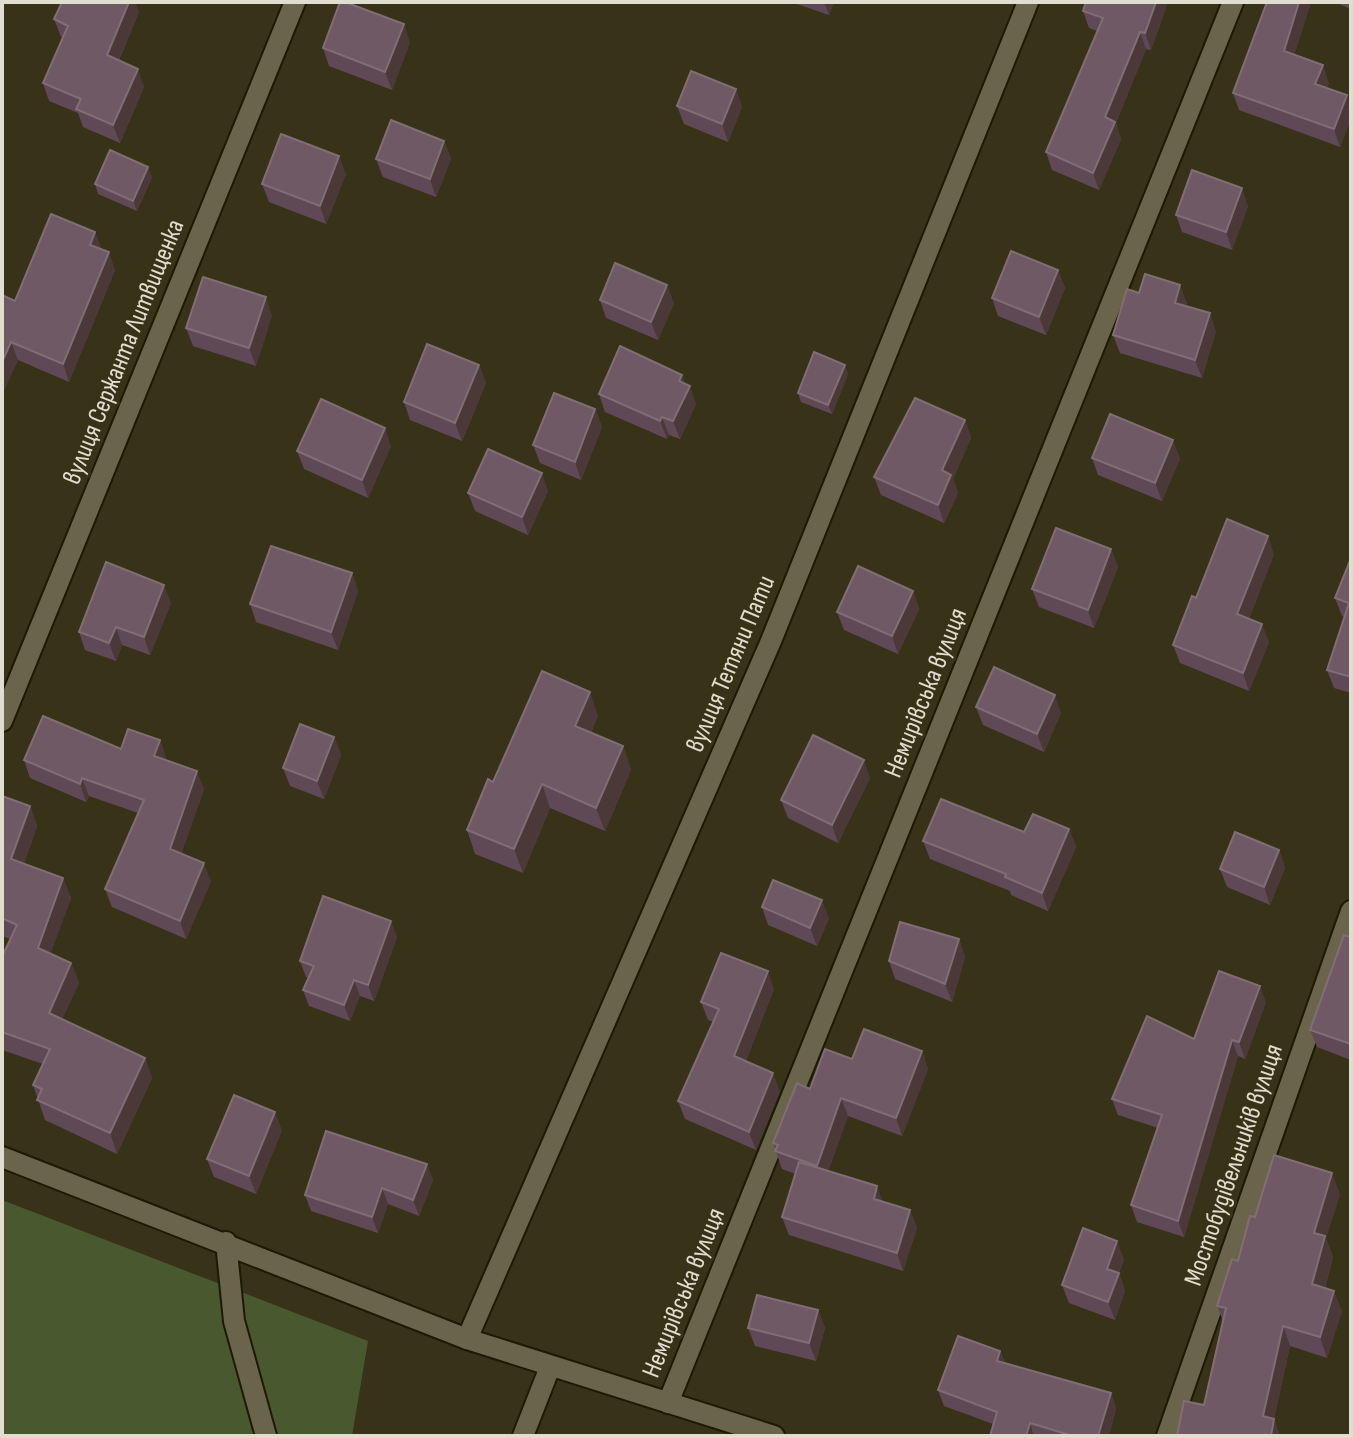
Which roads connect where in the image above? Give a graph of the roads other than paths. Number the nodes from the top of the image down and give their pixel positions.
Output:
1 (295, 2) edge
2 (1028, 2) edge
3 (1233, 2) edge
4 (2, 721) edge
5 (1351, 911) edge
6 (2, 1157) edge
7 (226, 1242) junction
8 (467, 1339) junction
9 (550, 1367) junction
10 (668, 1403) junction
11 (266, 1436) edge
12 (523, 1436) edge
13 (774, 1436) edge
14 (1167, 1436) edge

1 - 4 street, вулиця Сержанта Литвищенка
2 - 8 street, вулиця Тетяни Пати
3 - 10 street, Немирівська вулиця
5 - 14 street, Мостобудівельників вулиця
6 - 7 street
7 - 8 street
7 - 11 street
8 - 9 street
9 - 10 street
9 - 12 street
10 - 13 street

